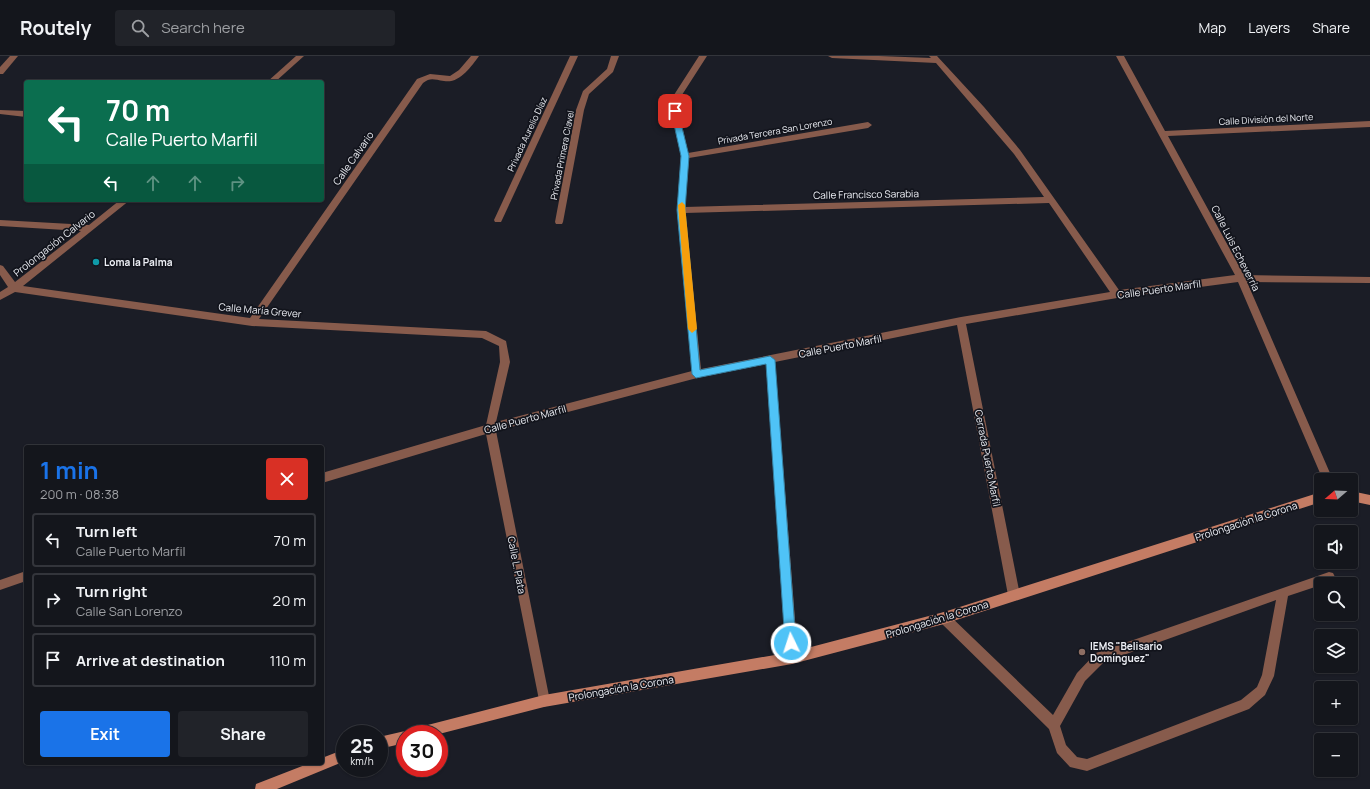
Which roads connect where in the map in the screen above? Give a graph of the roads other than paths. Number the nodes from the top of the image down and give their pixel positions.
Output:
1 (14, 56) edge
2 (300, 56) edge
3 (475, 56) edge
4 (574, 56) edge
5 (615, 56) edge
6 (703, 56) edge
7 (832, 56) edge
8 (1120, 56) edge
9 (935, 58) edge
10 (0, 72) edge
11 (273, 80) edge
12 (0, 112) edge
13 (24, 114) edge
14 (1370, 124) edge
15 (868, 125) dead end
16 (1163, 134) junction
17 (685, 156) junction
18 (1051, 200) junction
19 (124, 202) edge
20 (681, 210) junction
21 (498, 220) dead end
22 (559, 222) dead end
23 (0, 223) edge
24 (91, 228) junction
25 (0, 268) edge
26 (1241, 278) junction
27 (1370, 280) edge
28 (14, 288) junction
29 (1117, 294) junction
30 (0, 296) edge
31 (252, 322) junction
32 (961, 322) junction
33 (770, 360) junction
34 (696, 374) junction
35 (490, 428) junction
36 (1325, 473) edge
37 (324, 477) edge
38 (1358, 497) edge
39 (1314, 499) edge
40 (1370, 500) edge
41 (24, 577) edge
42 (1314, 582) edge
43 (0, 585) edge
44 (1283, 592) junction
45 (1014, 595) junction
46 (944, 618) junction
47 (792, 658) junction
48 (544, 701) junction
49 (448, 726) edge
50 (1054, 726) junction
51 (336, 759) edge
52 (324, 764) edge
53 (320, 765) edge
54 (261, 789) edge

1 - 10 street
2 - 11 street
3 - 31 street, Calle Calvario
4 - 21 street, Privada Aurelio Díaz
5 - 22 street, Privada Primera Clavel
6 - 17 street
7 - 9 street
8 - 16 street, Calle Luis Echeverría
9 - 18 street
12 - 13 street
14 - 16 street, Calle División del Norte
15 - 17 street, Privada Tercera San Lorenzo
16 - 26 street, Calle Luis Echeverría
17 - 20 street
18 - 20 street, Calle Francisco Sarabia
18 - 29 street
19 - 24 street, Prolongación Calvario
20 - 34 street
23 - 24 street
24 - 28 street, Prolongación Calvario
25 - 28 street
26 - 27 street, Calle Puerto Marfil
26 - 29 street, Calle Puerto Marfil
26 - 36 street, Calle Luis Echeverría
28 - 30 street, Prolongación Calvario
28 - 31 street, Calle María Grever
29 - 32 street, Calle Puerto Marfil
31 - 35 street, Calle María Grever
32 - 33 street, Calle Puerto Marfil
32 - 45 street, Cerrada Puerto Marfil
33 - 34 street, Calle Puerto Marfil
33 - 47 street
34 - 35 street, Calle Puerto Marfil
35 - 37 street, Calle Puerto Marfil
35 - 48 street, Calle L. Plata
38 - 40 street
39 - 45 street, Prolongación la Corona
41 - 43 street
42 - 44 street
44 - 50 street
44 - 50 street
45 - 46 street, Prolongación la Corona
46 - 47 street, Prolongación la Corona
46 - 50 street
47 - 48 street, Prolongación la Corona
48 - 49 street, Prolongación la Corona
51 - 52 street
53 - 54 street

